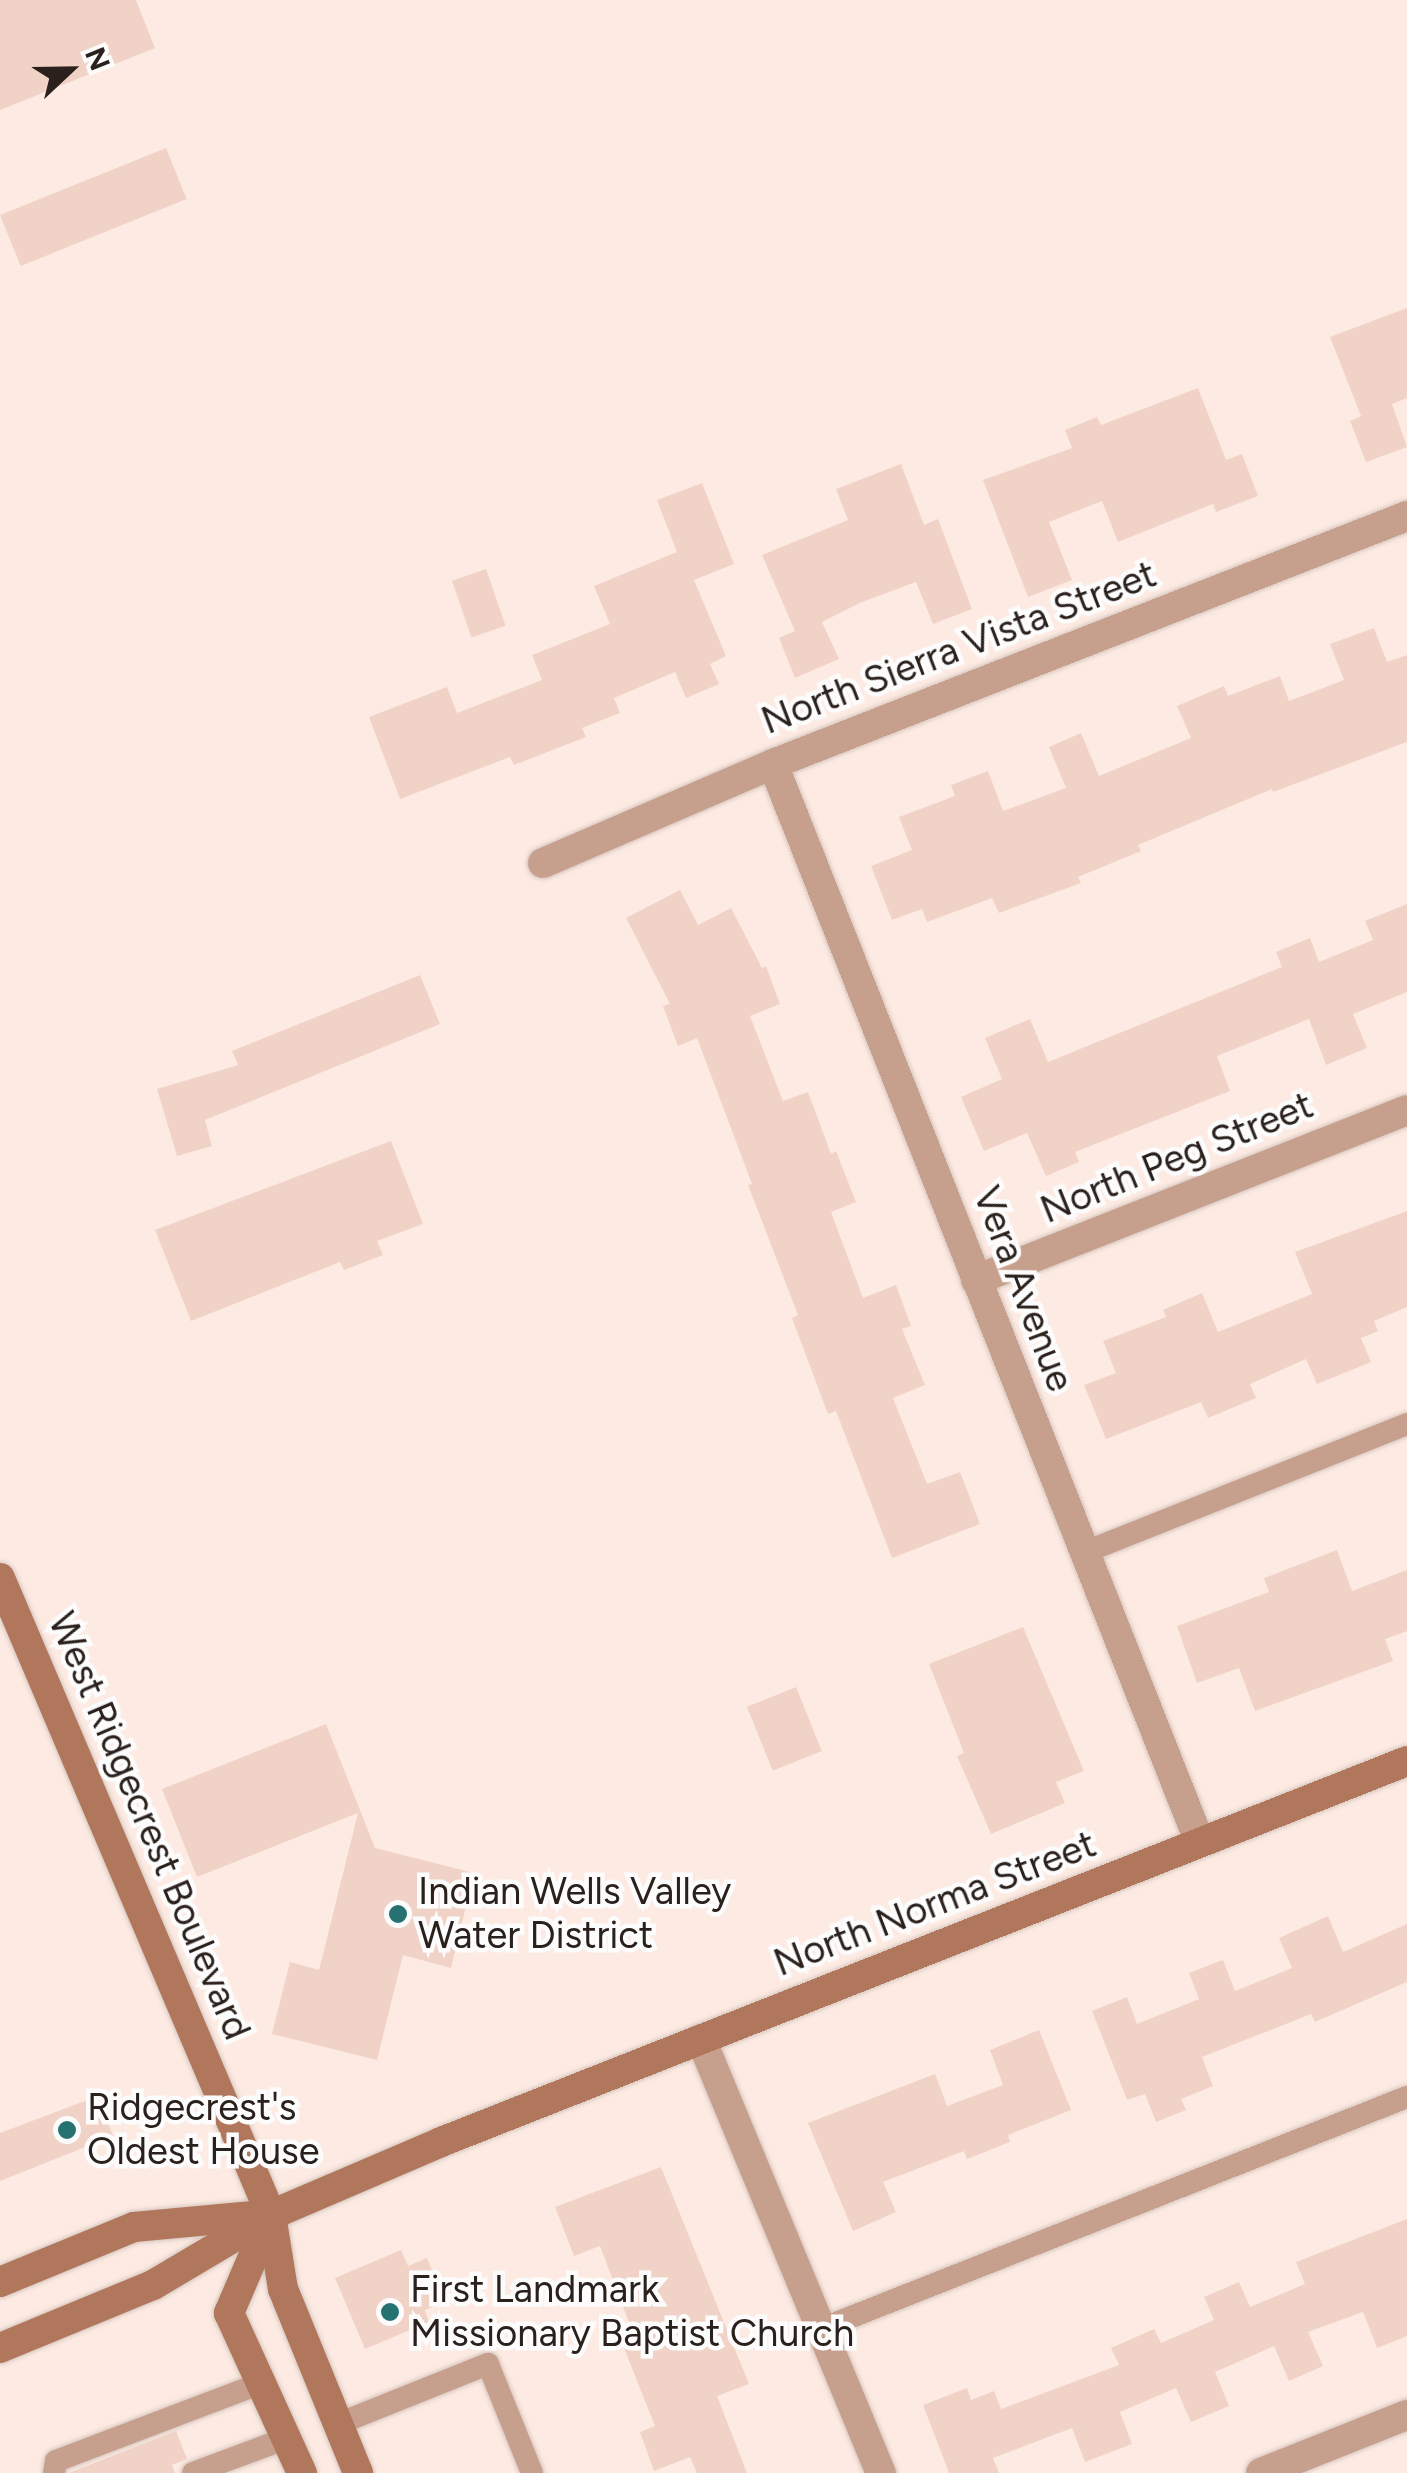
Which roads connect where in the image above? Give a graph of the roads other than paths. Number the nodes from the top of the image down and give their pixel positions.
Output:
1 (1407, 516) edge
2 (773, 764) junction
3 (543, 863) dead end
4 (1407, 1110) edge
5 (976, 1280) junction
6 (1407, 1424) edge
7 (1083, 1553) junction
8 (0, 1578) edge
9 (1407, 1761) edge
10 (1200, 1843) junction
11 (701, 2039) junction
12 (1407, 2097) edge
13 (270, 2214) junction
14 (0, 2282) edge
15 (821, 2328) junction
16 (0, 2348) edge
17 (258, 2377) junction
18 (1407, 2415) edge
19 (338, 2424) junction
20 (287, 2438) junction
21 (55, 2467) edge
22 (193, 2473) edge
23 (302, 2473) edge
24 (358, 2473) edge
25 (532, 2473) edge
26 (881, 2473) edge
27 (1261, 2473) edge

1 - 2 street, North Sierra Vista Street
2 - 3 street, North Sierra Vista Street
2 - 5 street, Vera Avenue
4 - 5 street, North Peg Street
5 - 7 street, Vera Avenue
6 - 7 lane
7 - 10 street, Vera Avenue
8 - 13 main road, West Ridgecrest Boulevard
9 - 10 main road, North Norma Street
10 - 11 main road, North Norma Street
11 - 13 main road, North Norma Street
11 - 15 street
12 - 15 lane
13 - 14 main road
13 - 16 main road
13 - 17 main road
13 - 19 main road, West Ridgecrest Boulevard
15 - 26 street
17 - 20 main road
17 - 21 lane
18 - 27 street
19 - 24 main road, West Ridgecrest Boulevard
19 - 25 lane
20 - 22 lane
20 - 23 main road

